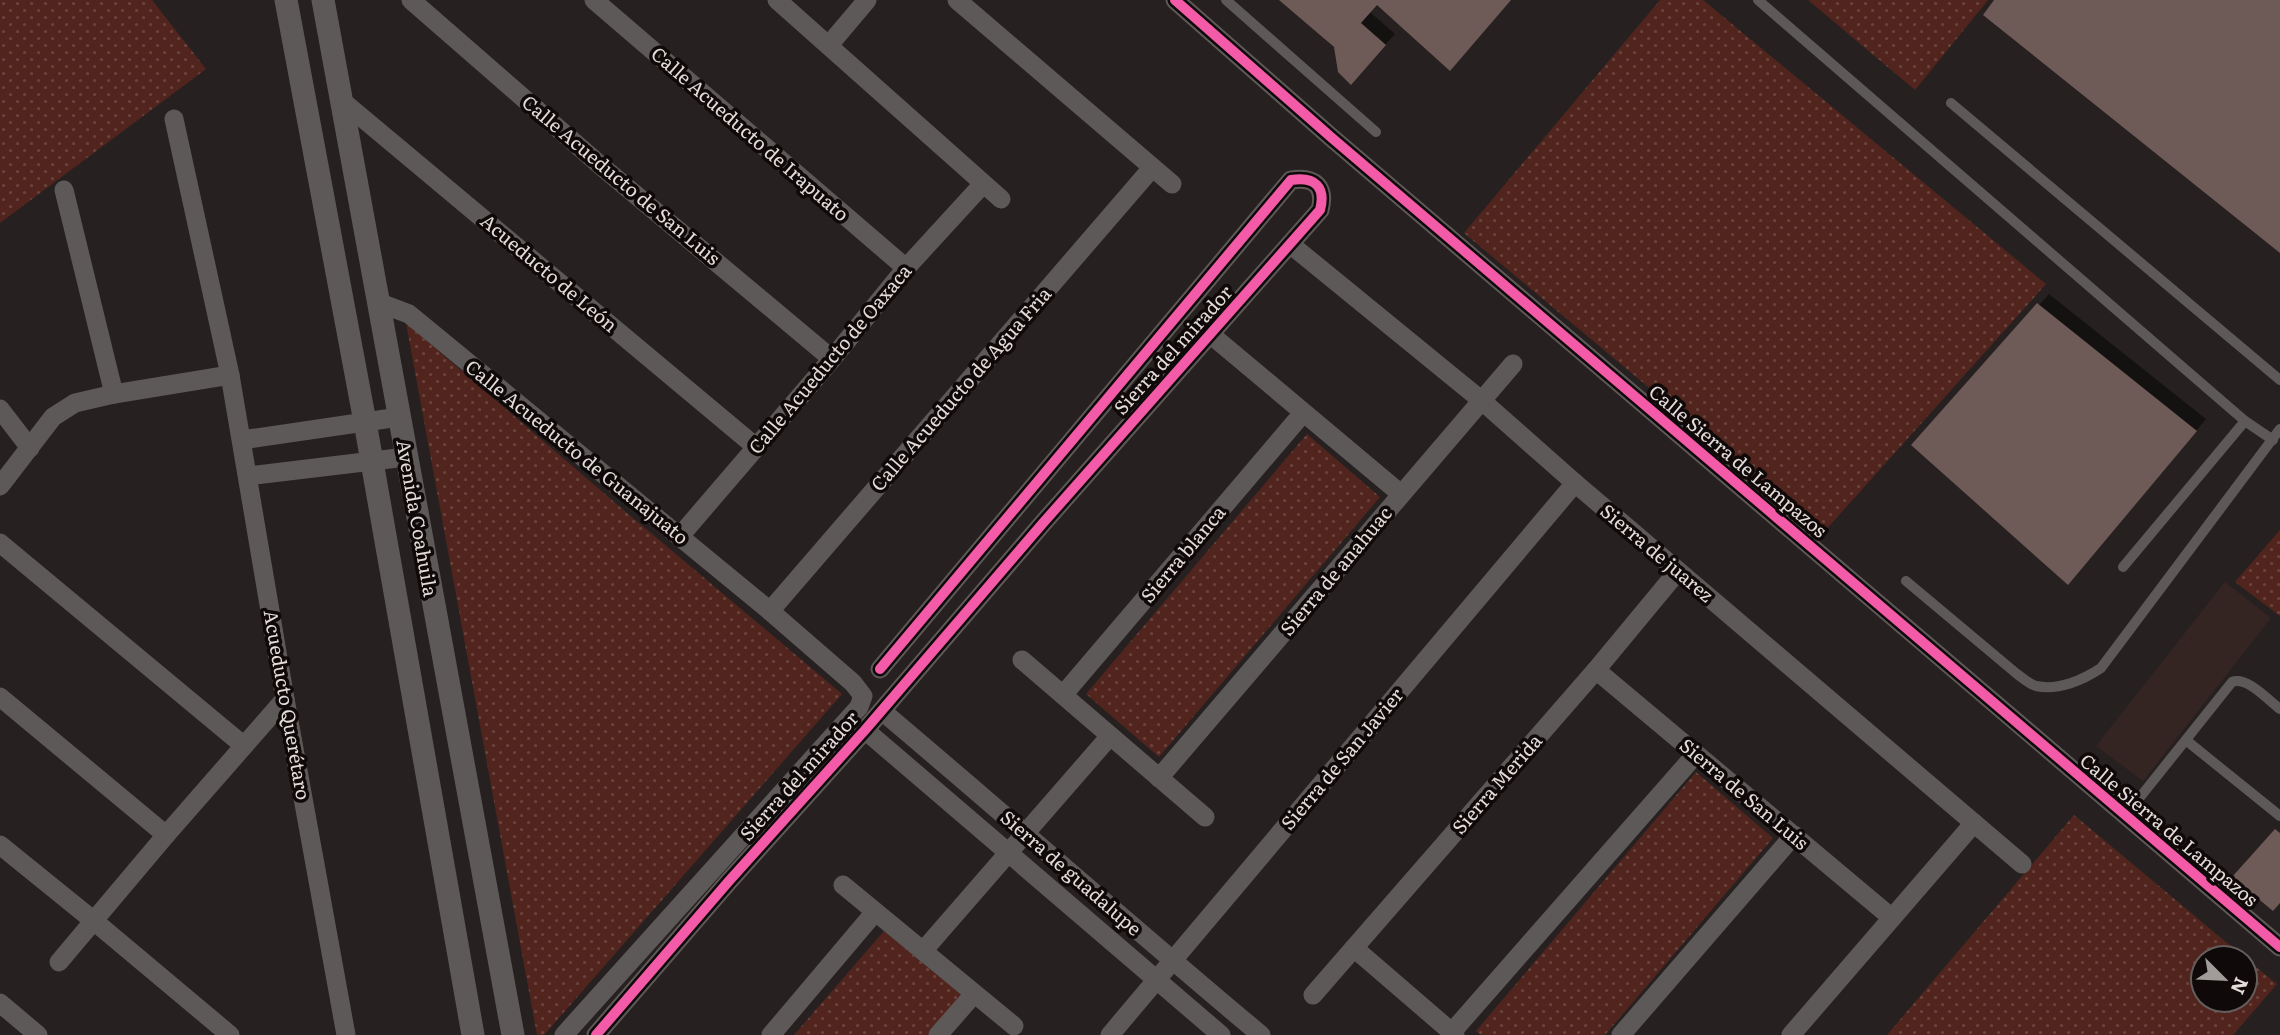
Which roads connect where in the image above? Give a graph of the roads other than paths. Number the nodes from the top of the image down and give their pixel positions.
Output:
1 (286, 0) edge
2 (323, 0) edge
3 (411, 0) edge
4 (594, 0) edge
5 (777, 0) edge
6 (867, 0) edge
7 (957, 0) edge
8 (1175, 0) edge
9 (1226, 0) edge
10 (1758, 0) edge
11 (829, 45) junction
12 (341, 100) junction
13 (1951, 103) dead end
14 (174, 119) dead end
15 (1376, 132) dead end
16 (1152, 168) junction
17 (983, 184) junction
18 (1172, 184) dead end
19 (64, 190) dead end
20 (1001, 200) dead end
21 (1290, 244) junction
22 (906, 268) junction
23 (380, 303) junction
24 (1210, 334) junction
25 (832, 359) junction
26 (1513, 364) dead end
27 (230, 375) junction
28 (2280, 380) edge
29 (114, 394) junction
30 (1481, 400) junction
31 (0, 409) edge
32 (1303, 413) junction
33 (399, 417) junction
34 (2245, 421) junction
35 (365, 422) junction
36 (2280, 429) edge
37 (242, 440) junction
38 (2273, 440) junction
39 (756, 447) junction
40 (30, 448) junction
41 (406, 457) junction
42 (372, 461) junction
43 (248, 476) junction
44 (1575, 483) junction
45 (0, 486) edge
46 (1401, 495) junction
47 (1023, 502) junction
48 (1043, 523) junction
49 (680, 536) junction
50 (0, 543) edge
51 (2123, 567) dead end
52 (1678, 571) junction
53 (1906, 581) dead end
54 (770, 611) junction
55 (1022, 660) dead end
56 (880, 670) dead end
57 (1596, 670) junction
58 (1062, 695) junction
59 (863, 696) joint
60 (0, 697) edge
61 (285, 699) junction
62 (2280, 709) edge
63 (881, 711) junction
64 (865, 730) junction
65 (1110, 736) junction
66 (2187, 741) junction
67 (243, 745) junction
68 (1696, 754) junction
69 (1159, 778) junction
70 (2125, 816) junction
71 (2280, 816) edge
72 (1205, 817) dead end
73 (1974, 823) junction
74 (1027, 833) junction
75 (166, 835) junction
76 (1794, 835) junction
77 (0, 845) edge
78 (1008, 854) junction
79 (2022, 864) dead end
80 (843, 885) dead end
81 (875, 912) junction
82 (1892, 918) junction
83 (94, 921) junction
84 (2280, 947) edge
85 (1354, 948) junction
86 (923, 951) junction
87 (59, 961) dead end
88 (1172, 961) junction
89 (1157, 980) junction
90 (974, 994) junction
91 (1313, 995) dead end
92 (0, 1003) edge
93 (1014, 1026) dead end
94 (1454, 1034) edge
95 (38, 1035) edge
96 (230, 1035) edge
97 (346, 1035) edge
98 (473, 1035) edge
99 (513, 1035) edge
100 (564, 1035) edge
101 (596, 1035) edge
102 (771, 1035) edge
103 (938, 1035) edge
104 (1110, 1035) edge
105 (1221, 1035) edge
106 (1261, 1035) edge
107 (1622, 1035) edge
108 (1791, 1035) edge

1 - 35 street, Avenida Coahuila
2 - 12 street, Avenida Coahuila
3 - 25 street, Calle Acueducto de San Luis
4 - 22 street, Calle Acueducto de Irapuato
5 - 11 street
6 - 11 street
7 - 16 street
8 - 70 street, Calle Sierra de Lampazos
9 - 15 lane
10 - 34 lane
11 - 17 street
12 - 23 street, Avenida Coahuila
12 - 39 street, Acueducto de León
13 - 28 lane
14 - 27 street, Acueducto Querétaro
16 - 18 street
16 - 54 street, Calle Acueducto de Agua Fria
17 - 20 street
17 - 22 street, Calle Acueducto de Oaxaca
19 - 29 street
21 - 24 street, Sierra del mirador
21 - 30 street, Sierra de juarez
21 - 47 street, Sierra del mirador
22 - 25 street, Calle Acueducto de Oaxaca
23 - 33 street, Avenida Coahuila
23 - 49 street, Calle Acueducto de Guanajuato
24 - 32 street
24 - 48 street, Sierra del mirador
25 - 39 street, Calle Acueducto de Oaxaca
26 - 30 street, Sierra de anahuac
27 - 29 street
27 - 37 street, Acueducto Querétaro
29 - 40 street
30 - 44 street, Sierra de juarez
30 - 46 street, Sierra de anahuac
31 - 40 street
32 - 46 street
32 - 58 street, Sierra blanca
33 - 35 street
33 - 41 street, Avenida Coahuila
34 - 38 lane
34 - 51 lane
35 - 37 street
35 - 42 street, Avenida Coahuila
36 - 38 lane
37 - 43 street, Acueducto Querétaro
38 - 53 lane
39 - 49 street, Calle Acueducto de Oaxaca
40 - 45 street
41 - 42 street
41 - 99 street, Avenida Coahuila
42 - 43 street
42 - 98 street, Avenida Coahuila
43 - 61 street, Acueducto Querétaro
44 - 52 street, Sierra de juarez
44 - 88 street, Sierra de San Javier
46 - 69 street, Sierra de anahuac
47 - 48 street
47 - 56 street, Sierra del mirador
48 - 63 street, Sierra del mirador
49 - 54 street, Calle Acueducto de Guanajuato
50 - 67 street
52 - 57 street, Sierra Merida
52 - 73 street, Sierra de juarez
54 - 59 street, Calle Acueducto de Guanajuato
55 - 58 street
57 - 68 street, Sierra de San Luis
57 - 85 street, Sierra Merida
58 - 65 street
59 - 100 street, Sierra del mirador
60 - 75 street
61 - 67 street
61 - 97 street, Acueducto Querétaro
62 - 66 lane
63 - 64 street, Sierra del mirador
63 - 74 street, Sierra de guadalupe
64 - 78 street, Sierra de guadalupe
64 - 101 street, Sierra del mirador
65 - 69 street
65 - 74 street
66 - 70 lane
66 - 71 lane
67 - 75 street
68 - 76 street, Sierra de San Luis
68 - 94 street
69 - 72 street
70 - 84 street, Calle Sierra de Lampazos
73 - 79 street, Sierra de juarez
73 - 82 street
74 - 78 street
74 - 88 street, Sierra de guadalupe
75 - 83 street
76 - 82 street, Sierra de San Luis
76 - 107 street
77 - 83 street
78 - 86 street
78 - 89 street, Sierra de guadalupe
80 - 81 street
81 - 86 street
81 - 102 street
82 - 108 street
83 - 87 street
83 - 96 street
85 - 91 street, Sierra Merida
85 - 94 street
86 - 90 street
88 - 89 street, Sierra de San Javier
88 - 106 street, Sierra de guadalupe
89 - 104 street, Sierra de San Javier
89 - 105 street, Sierra de guadalupe
90 - 93 street
90 - 103 street
92 - 95 street

